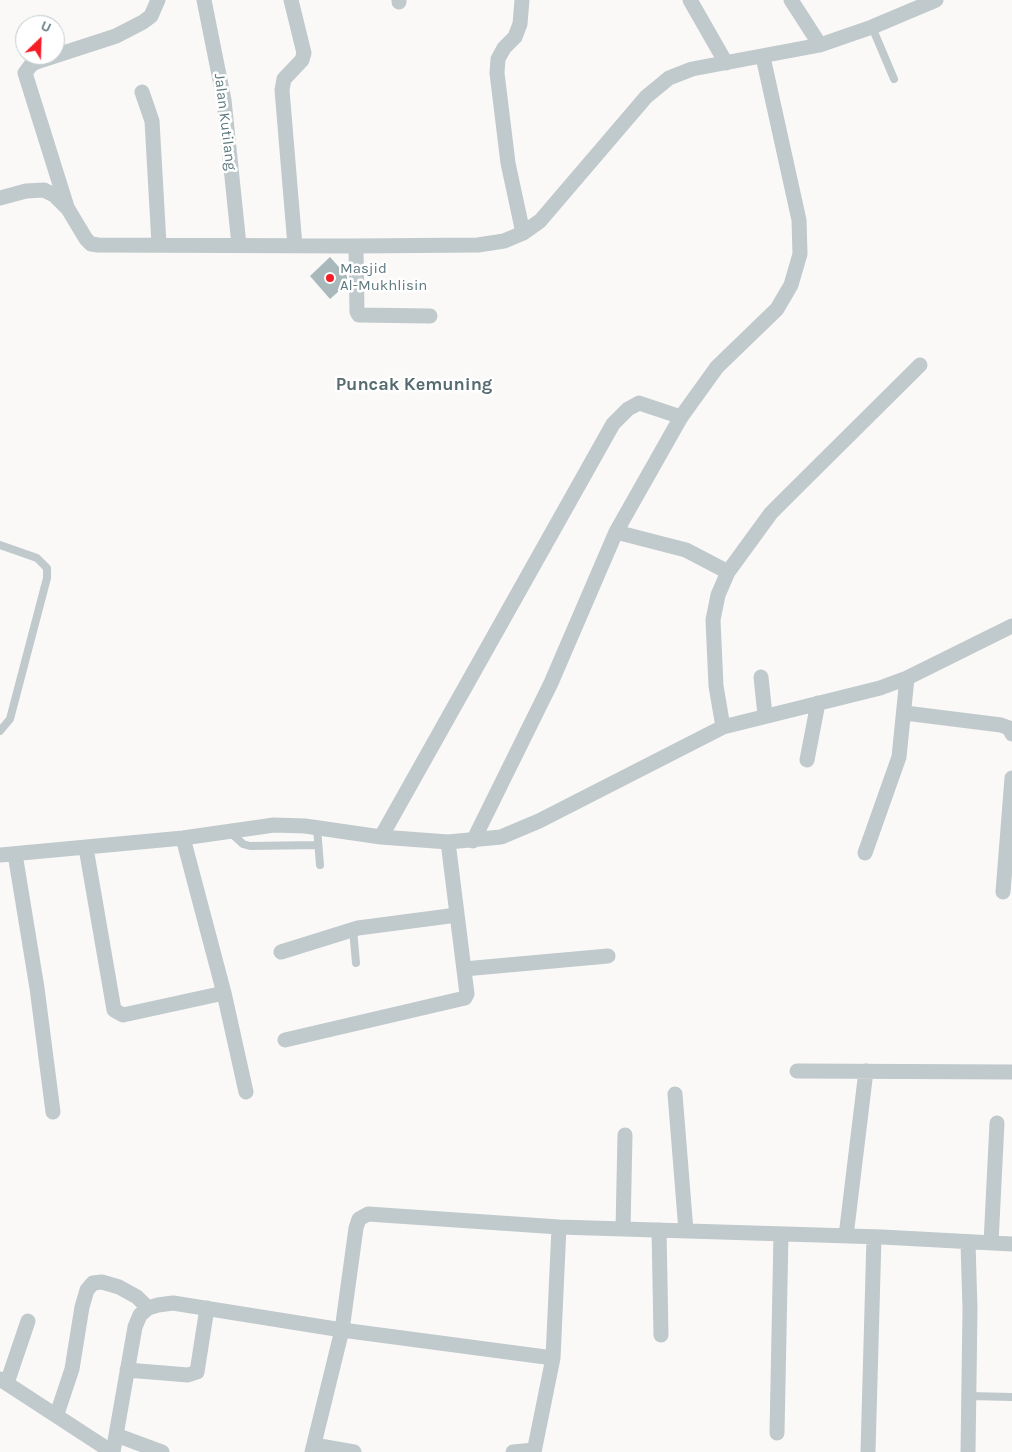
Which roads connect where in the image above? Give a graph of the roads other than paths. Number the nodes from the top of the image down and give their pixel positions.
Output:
1 (158, 0) edge
2 (204, 0) edge
3 (291, 0) edge
4 (522, 0) edge
5 (690, 0) edge
6 (791, 0) edge
7 (936, 0) edge
8 (872, 28) junction
9 (820, 45) junction
10 (763, 57) junction
11 (726, 63) junction
12 (894, 79) dead end
13 (142, 92) dead end
14 (0, 198) edge
15 (68, 209) junction
16 (523, 233) junction
17 (159, 244) junction
18 (239, 245) junction
19 (295, 246) junction
20 (356, 246) junction
21 (430, 316) dead end
22 (920, 365) dead end
23 (681, 417) junction
24 (616, 532) junction
25 (0, 546) edge
26 (728, 572) junction
27 (1012, 626) edge
28 (761, 677) dead end
29 (907, 678) junction
30 (818, 703) junction
31 (905, 714) junction
32 (765, 716) junction
33 (723, 728) junction
34 (0, 731) edge
35 (1012, 734) edge
36 (807, 760) dead end
37 (1012, 778) edge
38 (317, 828) junction
39 (229, 831) junction
40 (382, 837) junction
41 (183, 838) junction
42 (474, 840) junction
43 (448, 842) junction
44 (318, 845) junction
45 (86, 848) junction
46 (865, 852) dead end
47 (8, 854) edge
48 (320, 865) dead end
49 (1003, 892) dead end
50 (457, 915) junction
51 (353, 929) junction
52 (281, 952) dead end
53 (608, 956) dead end
54 (356, 962) dead end
55 (464, 969) junction
56 (224, 993) junction
57 (285, 1040) dead end
58 (797, 1071) dead end
59 (866, 1071) junction
60 (1012, 1072) edge
61 (246, 1092) dead end
62 (675, 1094) dead end
63 (53, 1112) dead end
64 (997, 1123) dead end
65 (625, 1135) dead end
66 (559, 1227) junction
67 (623, 1229) junction
68 (659, 1230) junction
69 (686, 1231) junction
70 (781, 1234) junction
71 (846, 1236) junction
72 (874, 1237) junction
73 (968, 1242) junction
74 (991, 1243) junction
75 (1012, 1244) edge
76 (148, 1308) junction
77 (207, 1308) junction
78 (28, 1320) dead end
79 (342, 1330) junction
80 (661, 1334) dead end
81 (553, 1358) junction
82 (127, 1370) junction
83 (4, 1381) edge
84 (969, 1396) junction
85 (1012, 1397) edge
86 (57, 1414) junction
87 (777, 1434) dead end
88 (116, 1435) junction
89 (313, 1448) edge
90 (534, 1451) edge
91 (112, 1452) edge
92 (162, 1452) edge
93 (354, 1452) edge
94 (513, 1452) edge
95 (868, 1452) edge
96 (968, 1452) edge

1 - 15 street
2 - 18 street, Jalan Kutilang
3 - 19 street
4 - 16 street
5 - 11 street
6 - 9 street
7 - 8 street
8 - 9 street
8 - 12 lane
9 - 10 street
10 - 11 street
10 - 23 street
11 - 16 street
13 - 17 street
14 - 15 street
15 - 17 street
16 - 20 street
17 - 18 street
18 - 19 street
19 - 20 street
20 - 21 street
22 - 26 street
23 - 24 street
23 - 40 street
24 - 26 street
24 - 42 street
25 - 34 lane
26 - 33 street
27 - 29 street
28 - 32 street
29 - 30 street
29 - 31 street
30 - 32 street
30 - 36 street
31 - 35 street
31 - 46 street
32 - 33 street
33 - 42 street
37 - 49 street
38 - 39 street
38 - 40 street
38 - 44 lane
39 - 41 street
39 - 44 lane
40 - 43 street
41 - 45 street
41 - 56 street
42 - 43 street
43 - 50 street
44 - 48 lane
45 - 47 street
45 - 56 street
47 - 63 street
50 - 51 street
50 - 55 street
51 - 52 street
51 - 54 lane
53 - 55 street
55 - 57 street
56 - 61 street
58 - 59 street
59 - 60 street
59 - 71 street
62 - 69 street
64 - 74 street
65 - 67 street
66 - 67 street
66 - 79 street
66 - 81 street
67 - 68 street
68 - 69 street
68 - 80 street
69 - 70 street
70 - 71 street
70 - 87 street
71 - 72 street
72 - 73 street
72 - 95 street
73 - 74 street
73 - 84 street
74 - 75 street
76 - 77 street
76 - 82 street
76 - 86 street
77 - 79 street
77 - 82 street
78 - 83 street
79 - 81 street
79 - 89 street
81 - 90 street
82 - 88 street
83 - 86 street
84 - 85 lane
84 - 96 street
86 - 91 street
88 - 91 street
88 - 92 street
89 - 93 street
90 - 94 street

